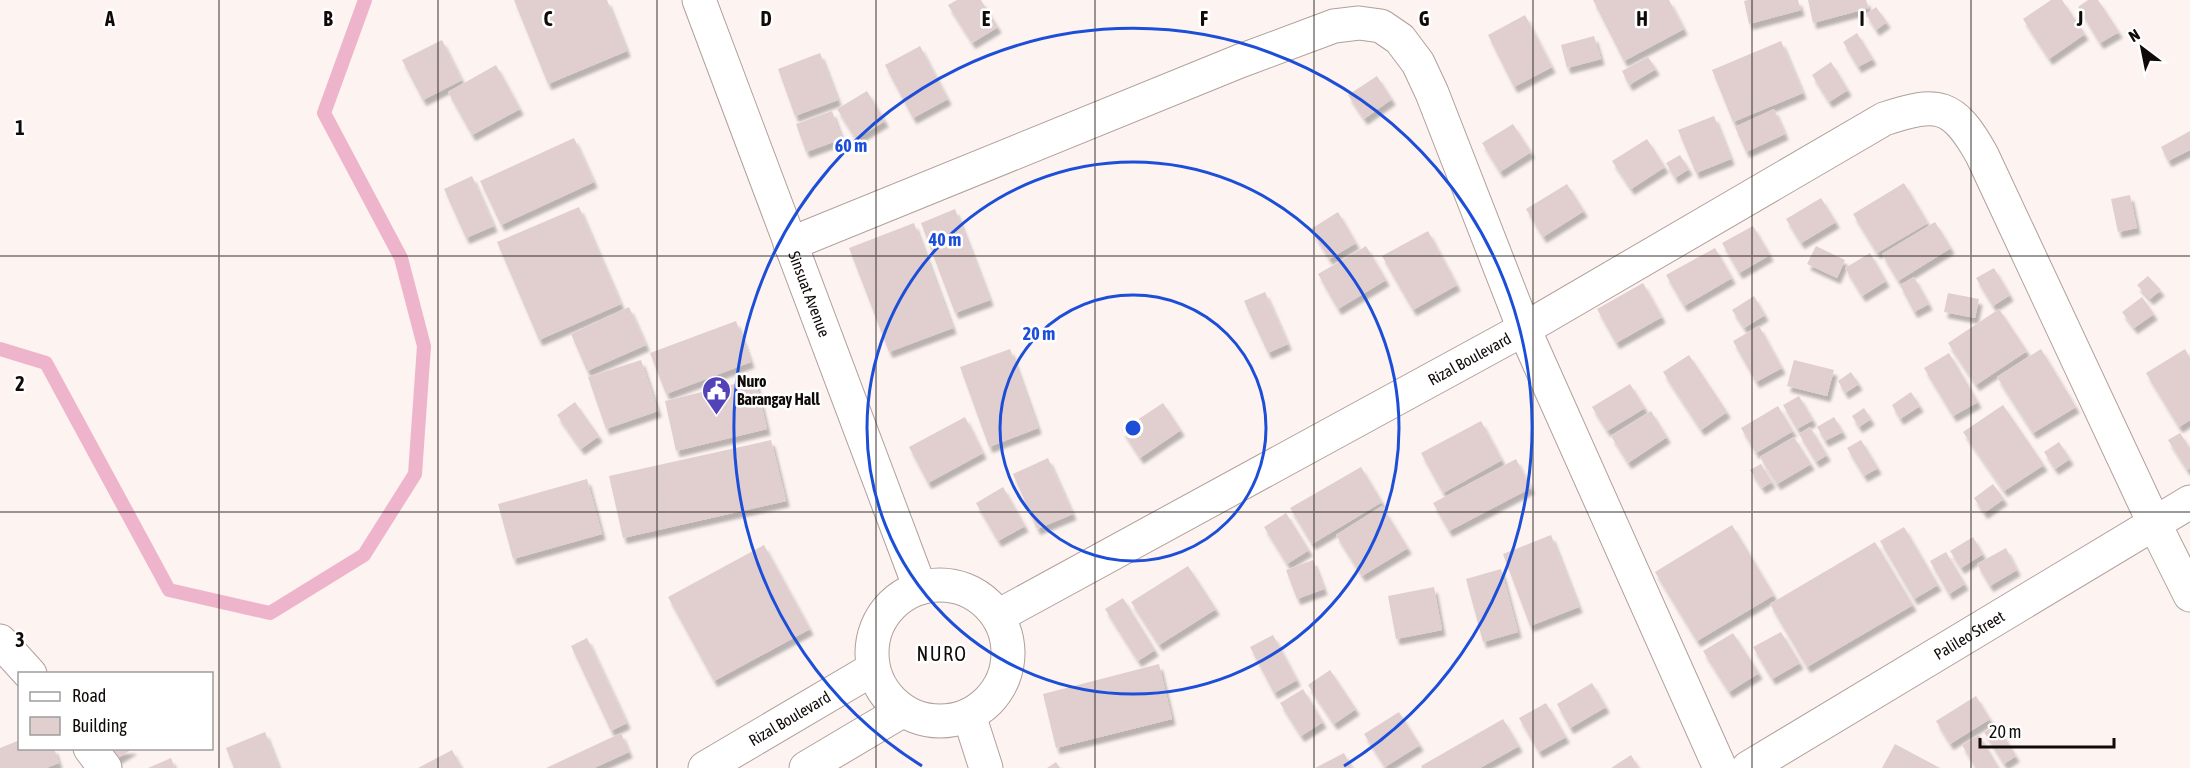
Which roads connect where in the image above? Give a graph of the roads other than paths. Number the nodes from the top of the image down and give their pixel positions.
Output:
1 (699, 0) edge
2 (790, 244) junction
3 (1524, 329) junction
4 (2190, 502) edge
5 (2155, 525) junction
6 (920, 588) junction
7 (2190, 595) edge
8 (998, 616) junction
9 (0, 641) edge
10 (873, 669) junction
11 (28, 672) edge
12 (902, 711) junction
13 (969, 715) junction
14 (92, 750) edge
15 (105, 768) edge
16 (705, 768) edge
17 (806, 768) edge
18 (986, 768) edge
19 (1720, 768) edge
20 (1748, 768) edge

1 - 2 street, Sinsuat Avenue
2 - 3 street
2 - 6 street, Sinsuat Avenue
3 - 5 street, Rizal Boulevard
3 - 8 street, Rizal Boulevard
3 - 19 street
4 - 5 street, Palileo Street
5 - 7 street
5 - 20 street, Palileo Street
6 - 8 street
6 - 10 street
8 - 13 street
9 - 11 street
10 - 12 street
10 - 16 street, Rizal Boulevard
12 - 13 street
12 - 17 street
13 - 18 street
14 - 15 street

